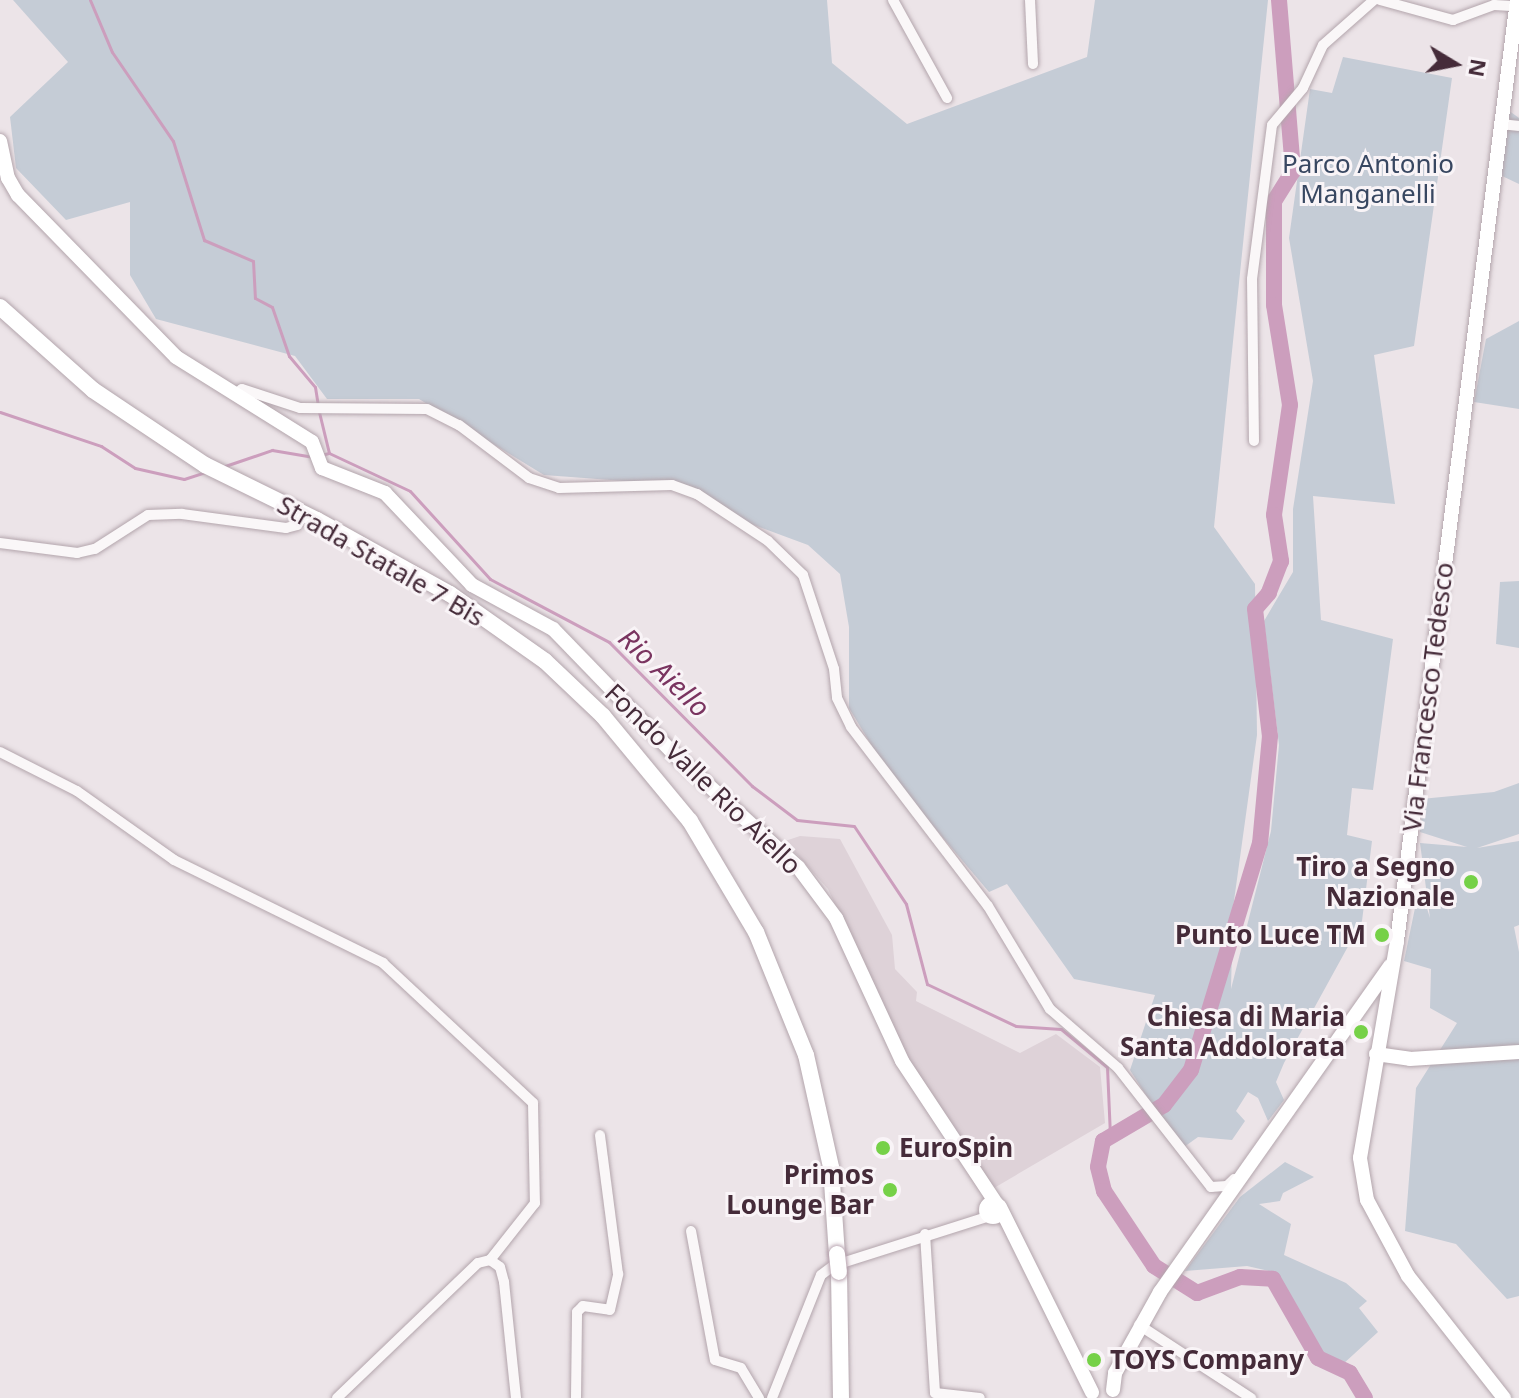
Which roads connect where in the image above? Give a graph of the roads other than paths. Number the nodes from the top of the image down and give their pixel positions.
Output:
1 (893, 0) edge
2 (1030, 0) edge
3 (1374, 0) edge
4 (1380, 0) edge
5 (1516, 3) edge
6 (1033, 64) dead end
7 (947, 98) dead end
8 (1501, 124) junction
9 (1519, 126) edge
10 (0, 141) edge
11 (0, 307) edge
12 (237, 393) junction
13 (1254, 441) dead end
14 (304, 514) junction
15 (0, 543) edge
16 (0, 752) edge
17 (1393, 963) junction
18 (1519, 1052) edge
19 (1376, 1054) junction
20 (600, 1135) dead end
21 (1242, 1175) junction
22 (993, 1209) junction
23 (691, 1231) dead end
24 (925, 1234) junction
25 (490, 1260) junction
26 (838, 1264) junction
27 (1139, 1325) junction
28 (1100, 1389) edge
29 (337, 1398) edge
30 (516, 1398) edge
31 (576, 1398) edge
32 (759, 1398) edge
33 (772, 1398) edge
34 (841, 1398) edge
35 (980, 1398) edge
36 (1251, 1398) edge
37 (1504, 1398) edge

1 - 7 street
2 - 6 street
3 - 13 street
4 - 5 street
5 - 8 street, Via Francesco Tedesco
8 - 9 street
8 - 17 street, Via Francesco Tedesco
10 - 12 street
11 - 14 main road, Strada Statale 7 Bis
12 - 21 street
12 - 22 street, Fondo Valle Rio Aiello
14 - 15 street
14 - 26 main road, Strada Statale 7 Bis
16 - 25 street
17 - 19 street, Via Francesco Tedesco
17 - 21 street
18 - 19 street
19 - 37 street, Via Francesco Tedesco
20 - 31 street
21 - 27 street
22 - 24 street
22 - 28 street, Fondo Valle Rio Aiello
23 - 32 street
24 - 26 street
24 - 35 street
25 - 29 street
25 - 30 street
26 - 33 street
26 - 34 main road, Strada Statale 7 Bis
27 - 28 street
27 - 36 street

